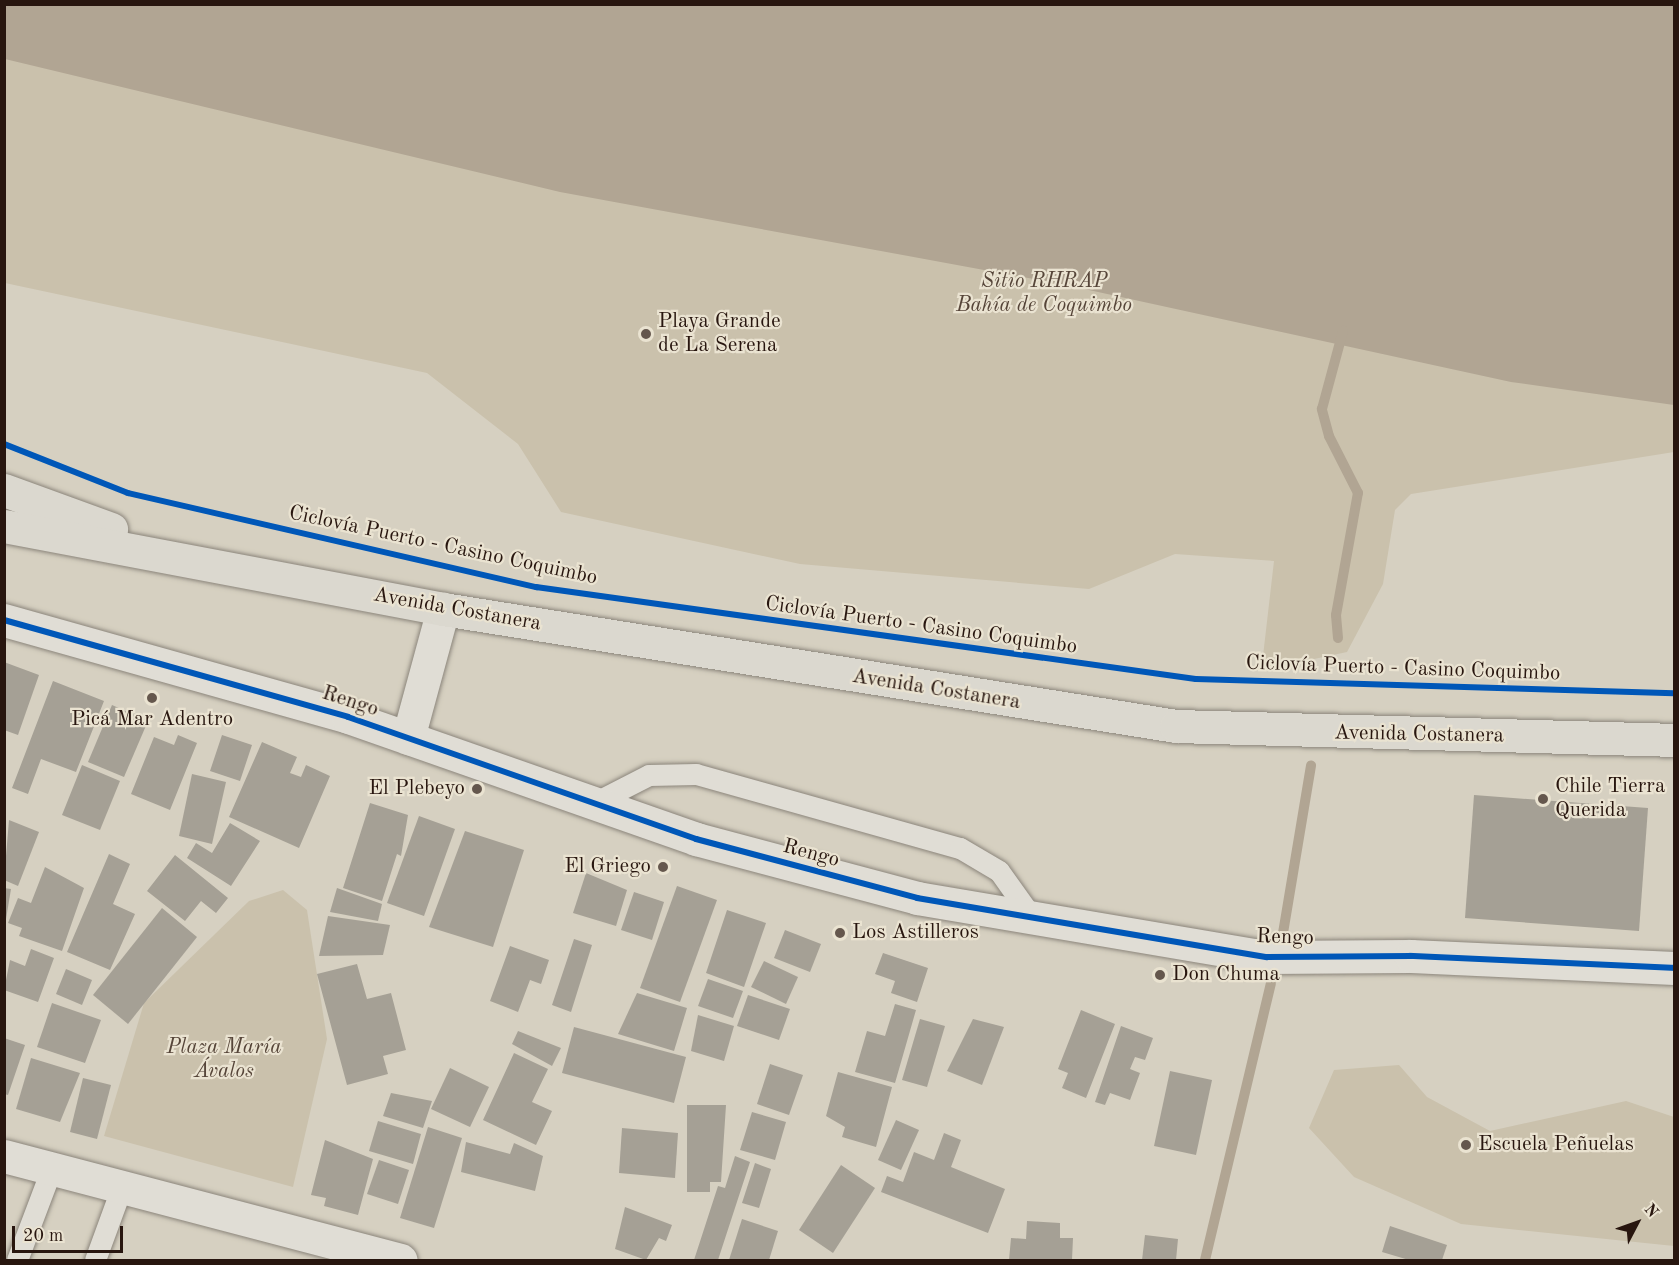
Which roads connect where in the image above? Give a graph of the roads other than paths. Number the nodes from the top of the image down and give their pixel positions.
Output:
1 (4, 490) edge
2 (4, 526) edge
3 (206, 563) junction
4 (443, 609) junction
5 (4, 620) edge
6 (408, 738) junction
7 (1674, 740) edge
8 (592, 804) junction
9 (1034, 920) junction
10 (1674, 968) edge
11 (4, 1156) edge
12 (51, 1170) junction
13 (121, 1189) junction
14 (17, 1260) edge
15 (95, 1260) edge
16 (395, 1260) edge

1 - 3 main road, Avenida Costanera
2 - 3 main road, Avenida Costanera
3 - 4 main road, Avenida Costanera
4 - 6 street
4 - 7 main road, Avenida Costanera
5 - 6 street, Rengo
6 - 8 street, Rengo
8 - 9 street, Rengo
8 - 9 lane
9 - 10 street, Rengo
11 - 12 street
12 - 13 street
12 - 14 lane
13 - 15 lane
13 - 16 street

